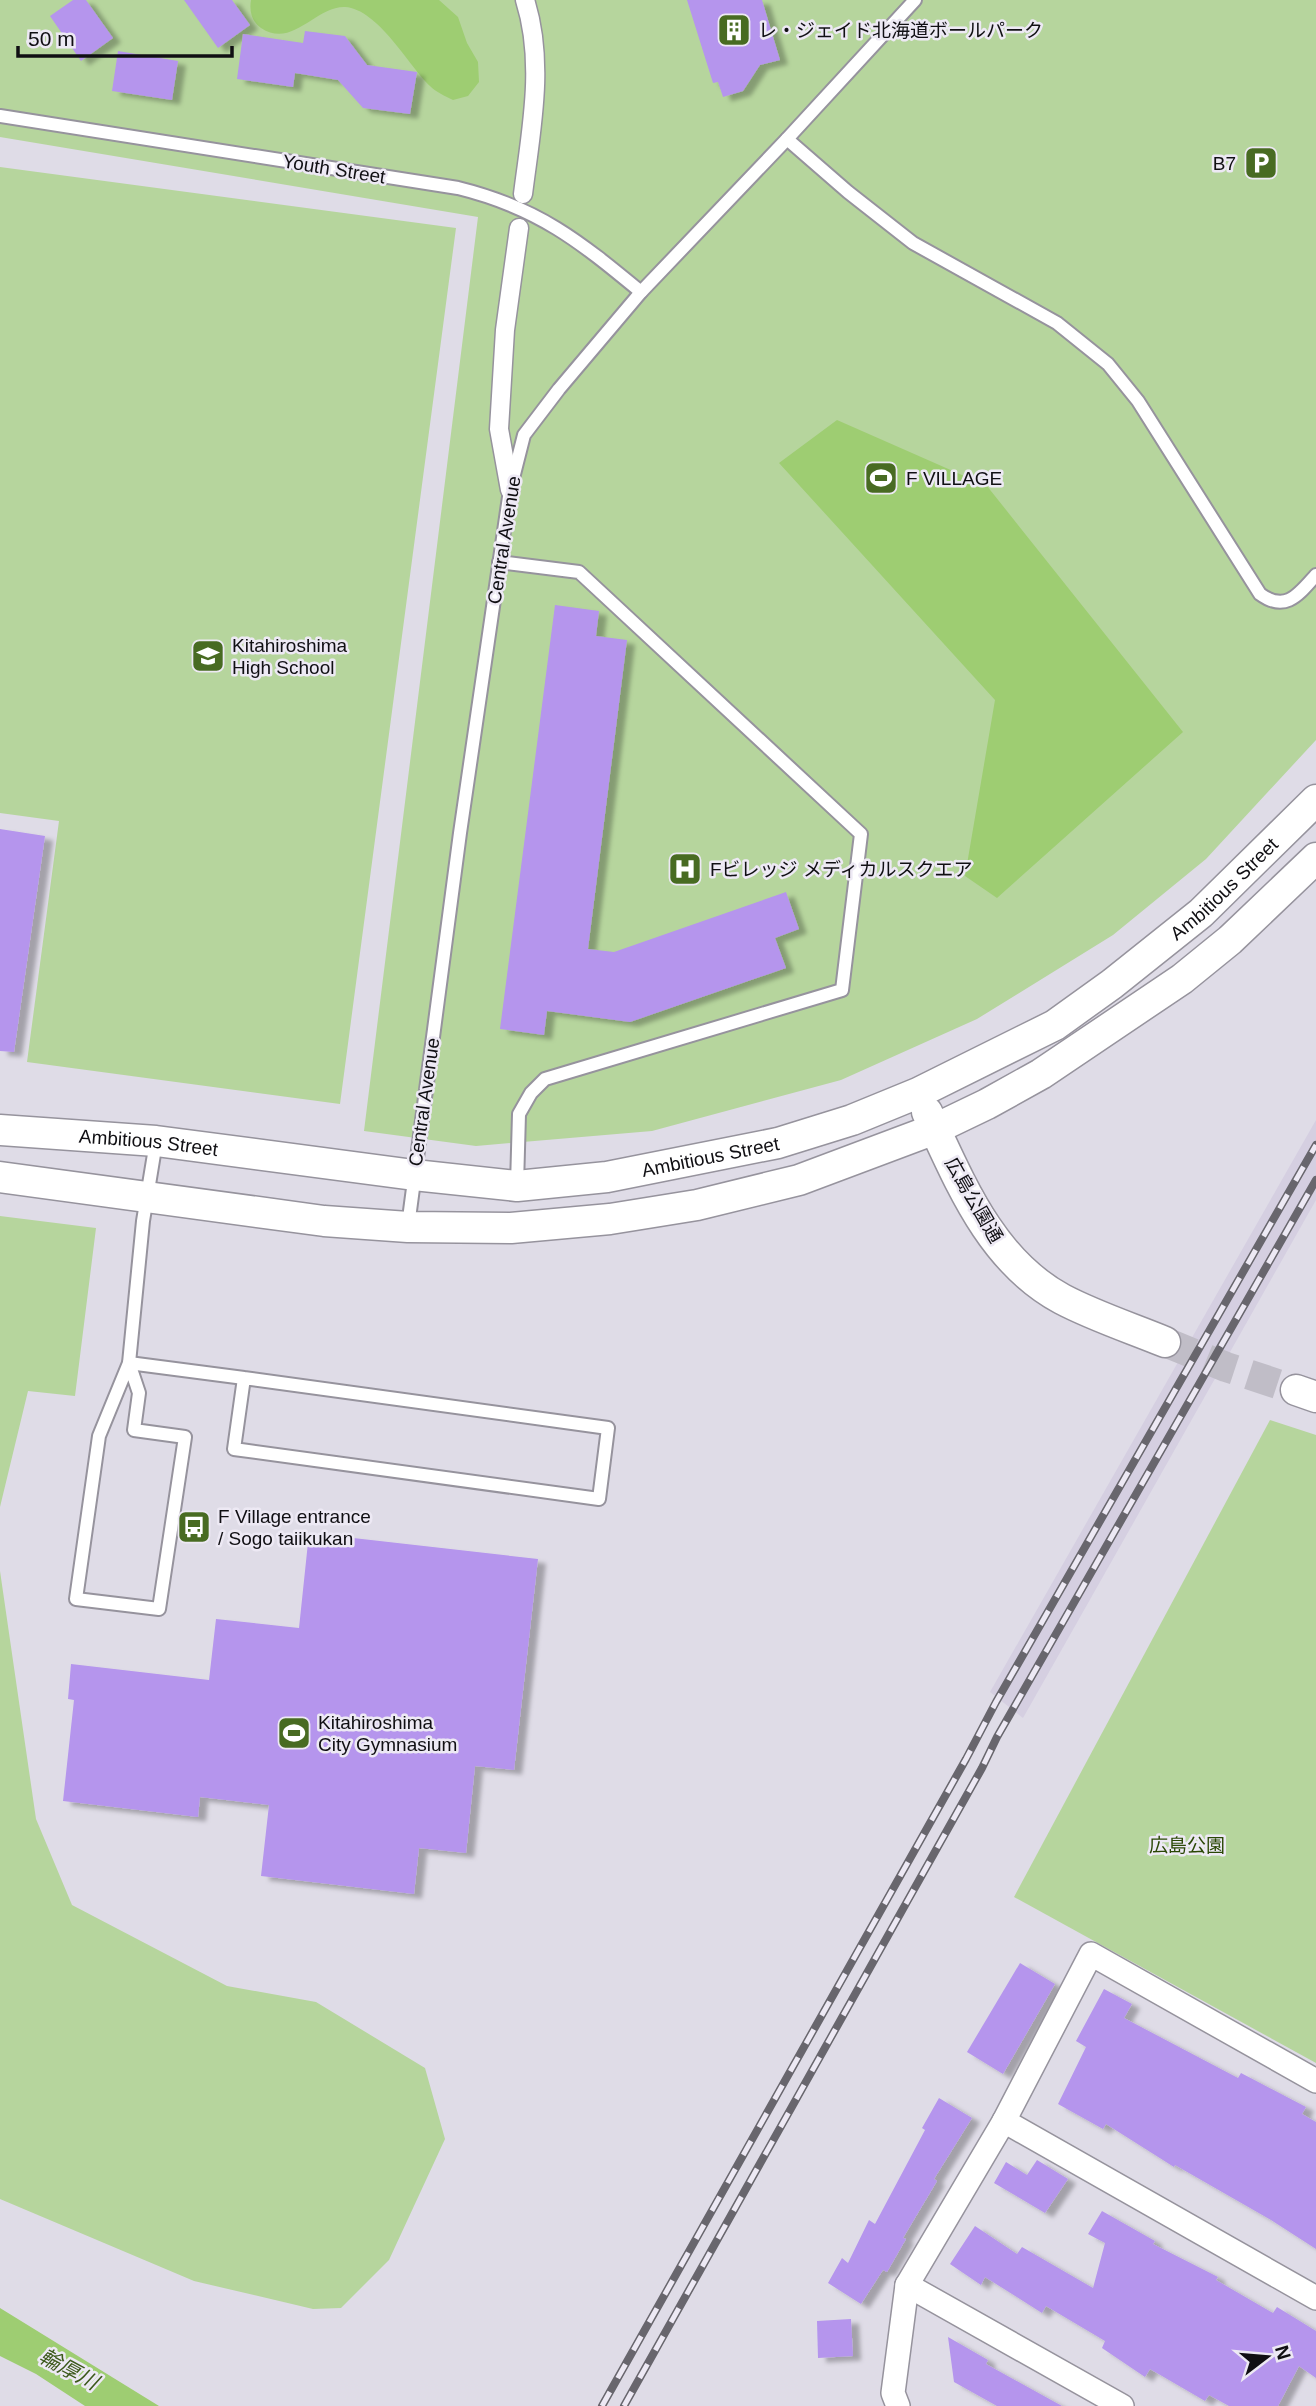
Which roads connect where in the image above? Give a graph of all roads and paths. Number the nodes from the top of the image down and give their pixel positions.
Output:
1 (525, 0) edge
2 (915, 0) edge
3 (0, 116) edge
4 (787, 139) junction
5 (523, 194) dead end
6 (519, 228) dead end
7 (641, 292) junction
8 (510, 490) junction
9 (499, 562) junction
10 (1316, 575) edge
11 (1316, 800) edge
12 (1316, 858) edge
13 (918, 1093) junction
14 (935, 1129) junction
15 (0, 1130) edge
16 (156, 1141) junction
17 (414, 1175) junction
18 (0, 1177) edge
19 (517, 1186) junction
20 (147, 1198) junction
21 (408, 1227) junction
22 (1165, 1342) tunnel mouth
23 (129, 1363) junction
24 (244, 1378) junction
25 (1316, 2081) edge
26 (1004, 2122) junction
27 (908, 2285) junction
28 (1316, 2298) edge
29 (898, 2406) edge
30 (1122, 2406) edge

1 - 5 street
2 - 4 lane, Central Avenue
3 - 7 lane, Youth Street
4 - 7 lane, Central Avenue
4 - 10 lane
6 - 8 street
7 - 8 lane, Central Avenue
8 - 9 lane, Central Avenue
9 - 17 lane, Central Avenue
9 - 19 lane
11 - 13 street, Ambitious Street
12 - 14 street, Ambitious Street
13 - 14 street, 広島公園通
13 - 19 street, Ambitious Street
14 - 21 street, Ambitious Street
14 - 22 street, 広島公園通
15 - 16 street, Ambitious Street
16 - 17 street, Ambitious Street
16 - 20 lane
17 - 19 street, Ambitious Street
17 - 21 lane, Central Avenue
18 - 20 street, Ambitious Street
20 - 21 street, Ambitious Street
20 - 23 lane
23 - 23 lane
23 - 24 lane
24 - 24 lane
25 - 26 street
26 - 27 street
26 - 28 street
27 - 29 street
27 - 30 street

